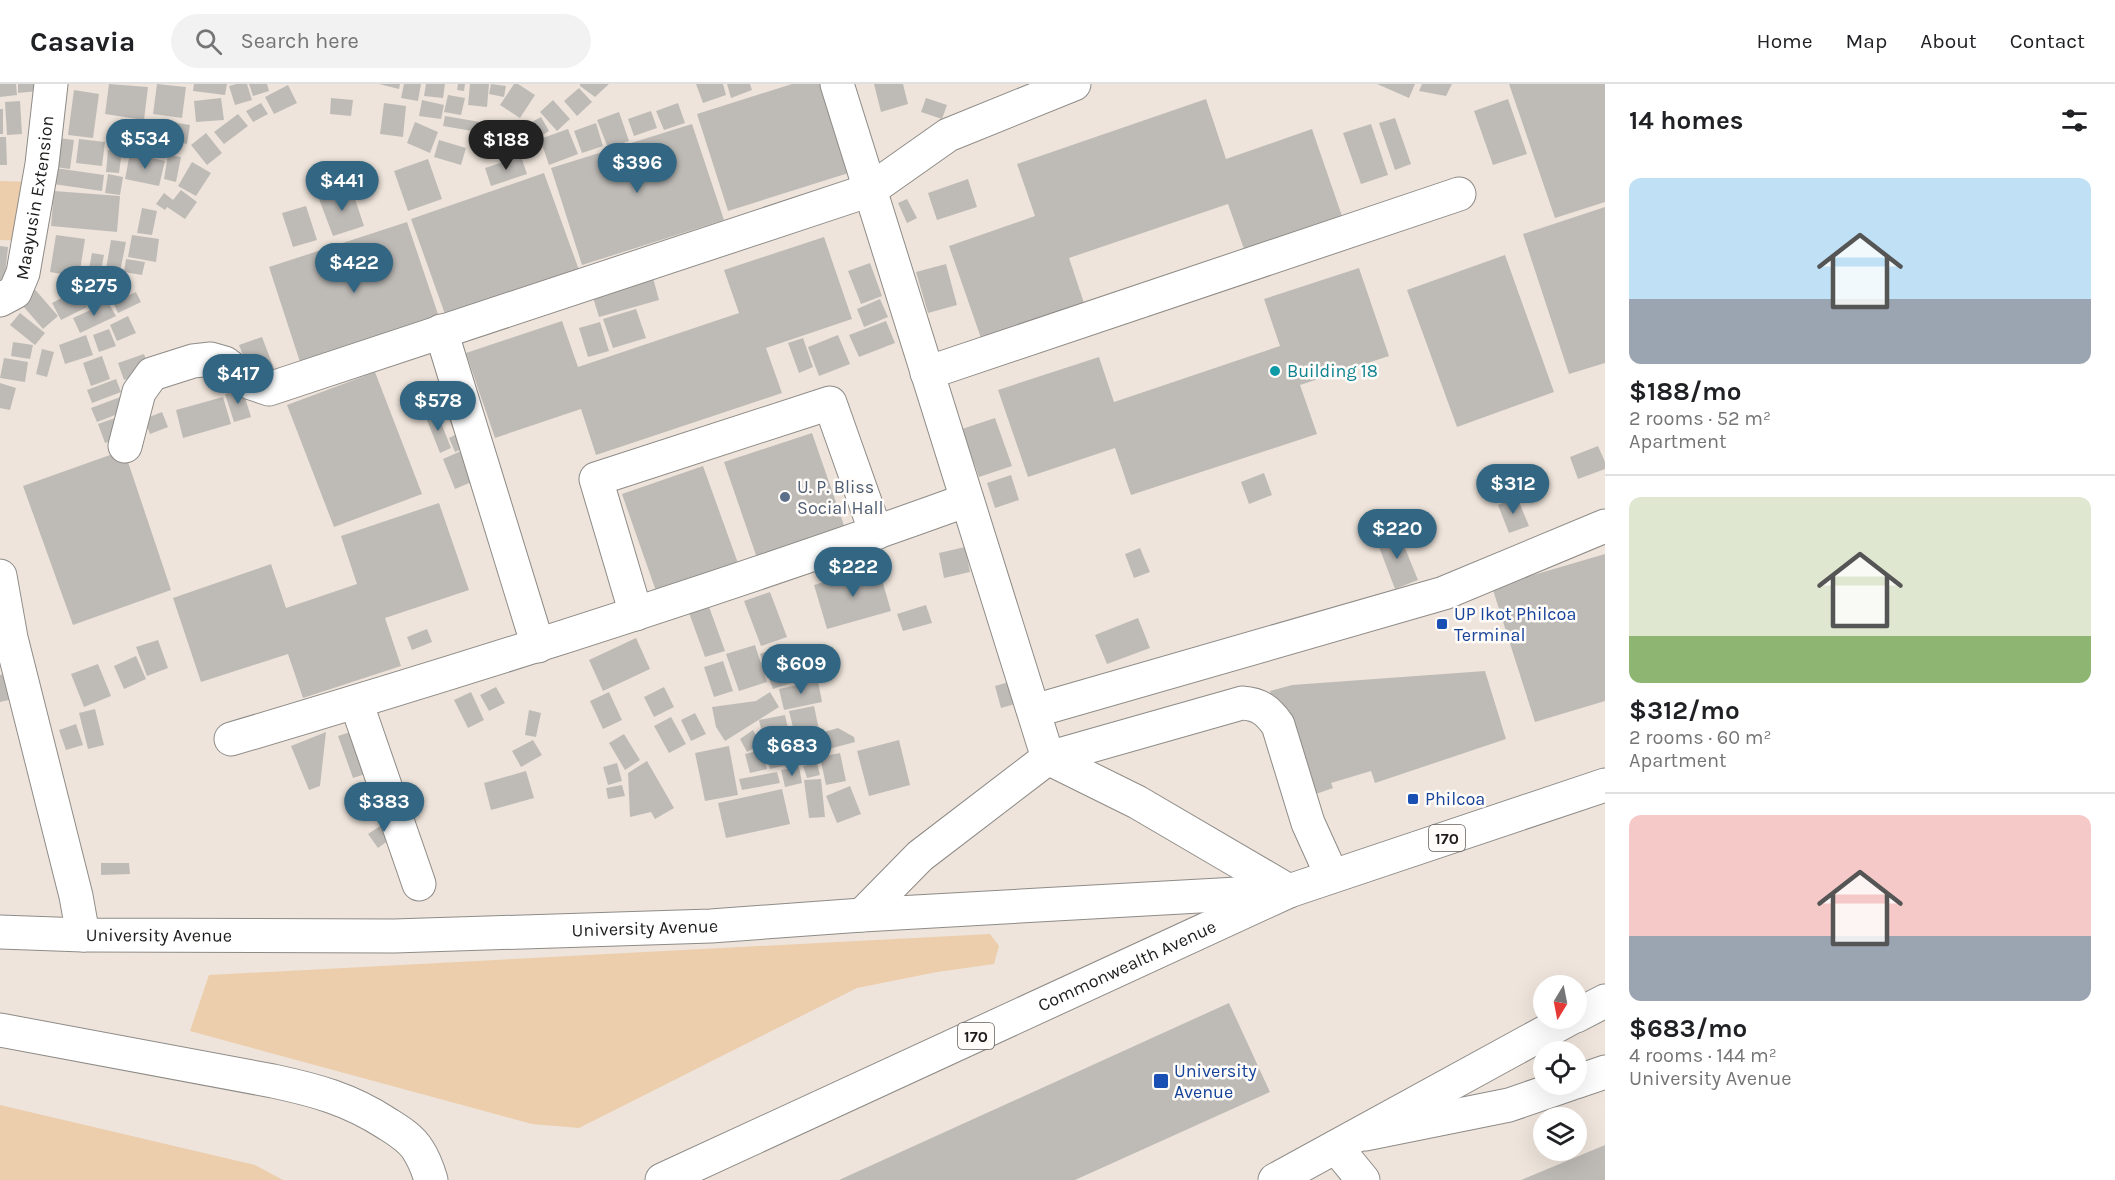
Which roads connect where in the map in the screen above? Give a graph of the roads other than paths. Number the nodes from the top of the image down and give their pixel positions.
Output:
1 (51, 84) edge
2 (837, 84) edge
3 (1074, 84) edge
4 (870, 190) junction
5 (1459, 194) dead end
6 (0, 300) edge
7 (441, 332) junction
8 (927, 373) junction
9 (125, 446) dead end
10 (967, 500) junction
11 (1605, 526) edge
12 (876, 533) junction
13 (0, 576) edge
14 (636, 614) junction
15 (538, 646) junction
16 (356, 702) junction
17 (1034, 711) junction
18 (231, 739) dead end
19 (1048, 758) junction
20 (1605, 785) edge
21 (1332, 876) junction
22 (419, 884) dead end
23 (1289, 891) junction
24 (862, 915) junction
25 (0, 932) edge
26 (83, 935) junction
27 (1605, 1001) edge
28 (1587, 1010) edge
29 (1551, 1029) edge
30 (0, 1030) edge
31 (1605, 1072) edge
32 (1587, 1078) edge
33 (1538, 1095) edge
34 (1346, 1141) junction
35 (431, 1180) edge
36 (662, 1180) edge
37 (1275, 1180) edge
38 (1363, 1180) edge

1 - 6 street, Maayusin Extension
2 - 4 street
3 - 4 street
4 - 7 street
4 - 8 street
5 - 8 street
7 - 9 street
7 - 15 street
8 - 10 street
10 - 12 street
10 - 17 street
11 - 17 street
12 - 14 street
12 - 14 street
13 - 26 street
14 - 15 street
15 - 16 street
16 - 18 street
16 - 22 street
17 - 19 street
19 - 21 street
19 - 23 street
19 - 24 street
20 - 21 street, Commonwealth Avenue / 170
21 - 23 street, Commonwealth Avenue / 170
23 - 24 street, University Avenue
23 - 36 street, Commonwealth Avenue / 170
24 - 26 street, University Avenue
25 - 26 street, University Avenue
27 - 28 street
29 - 34 street
30 - 35 street
31 - 32 street
33 - 34 street
34 - 37 street
34 - 38 street

